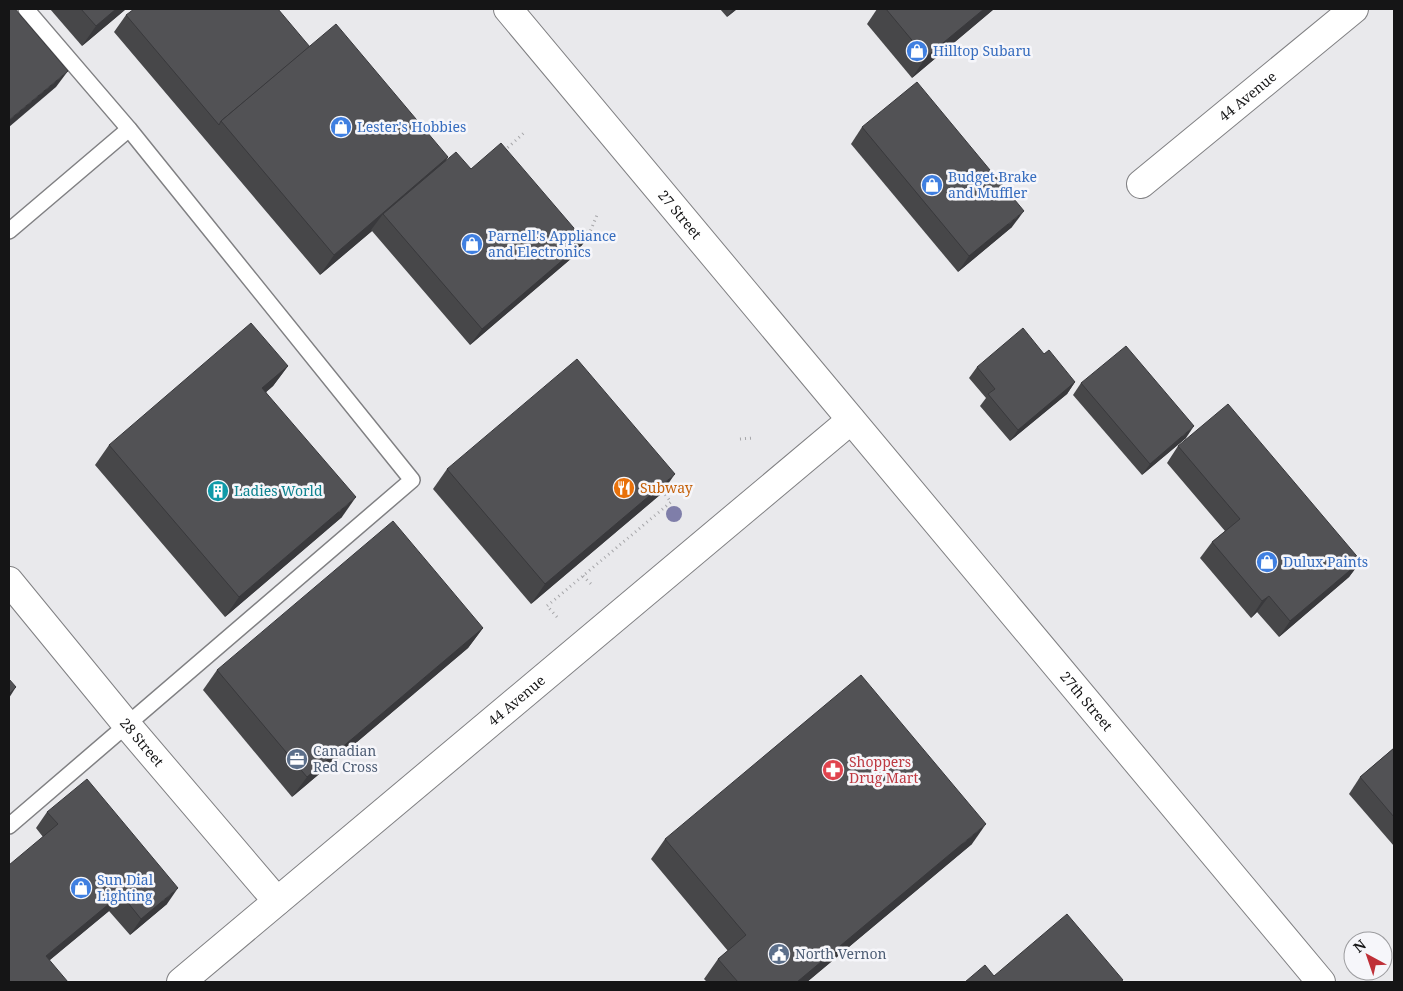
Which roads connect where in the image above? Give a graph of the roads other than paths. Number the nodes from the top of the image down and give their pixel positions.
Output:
1 (26, 9) edge
2 (508, 9) edge
3 (1354, 9) edge
4 (129, 129) junction
5 (1141, 184) dead end
6 (9, 231) edge
7 (851, 420) junction
8 (9, 581) edge
9 (127, 725) junction
10 (9, 826) edge
11 (277, 901) junction
12 (1286, 941) junction
13 (181, 982) edge
14 (1299, 982) edge
15 (1321, 982) edge

1 - 4 lane
2 - 7 street, 27 Street
3 - 5 street, 44 Avenue
4 - 6 lane
4 - 9 lane
7 - 11 street, 44 Avenue
7 - 12 street, 27th Street
8 - 9 street, 28 Street
9 - 10 lane
9 - 11 street, 28 Street
11 - 13 street, 44 Avenue
12 - 14 street
12 - 15 street, 27th Street

